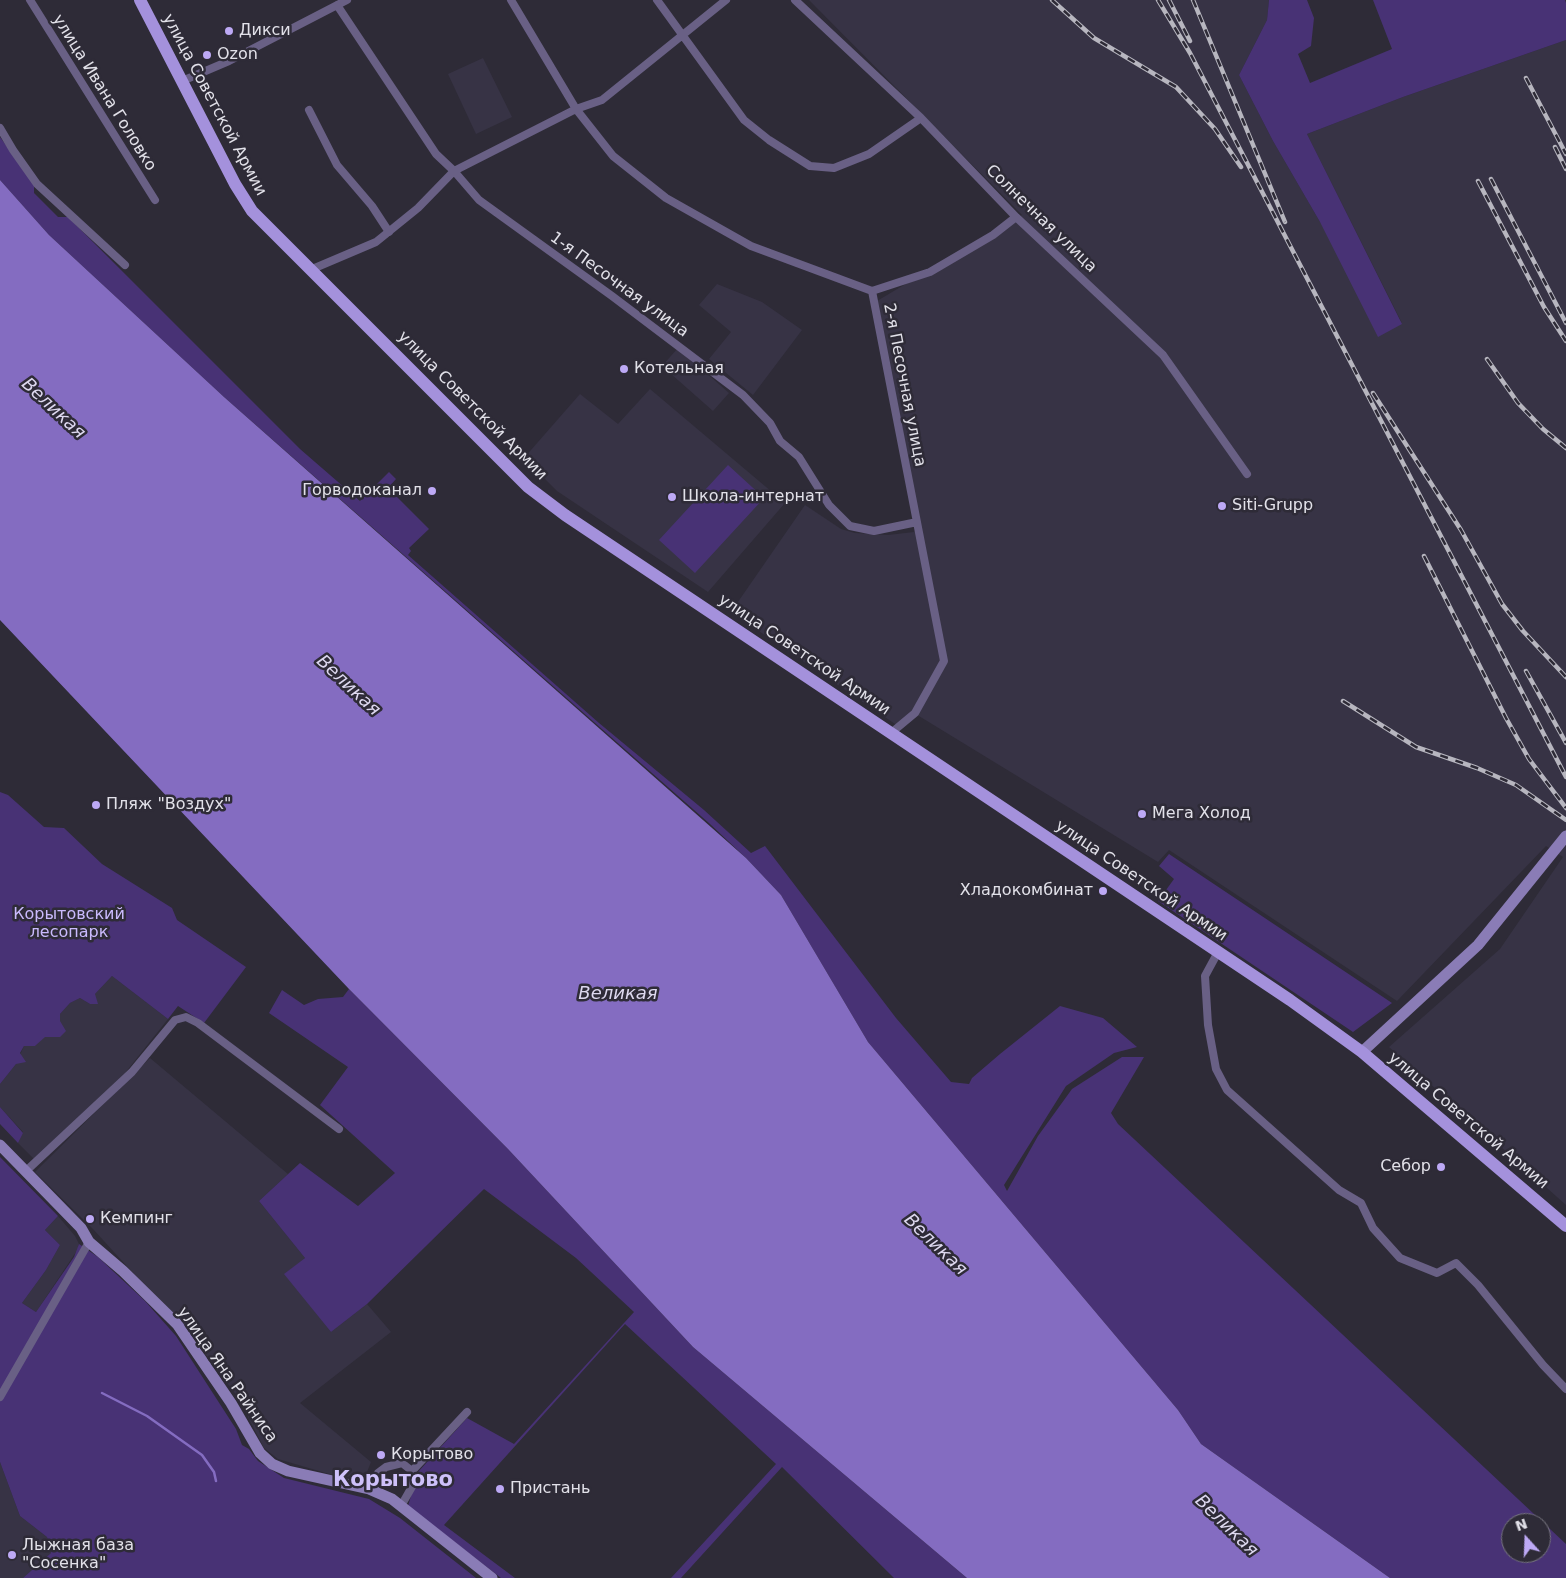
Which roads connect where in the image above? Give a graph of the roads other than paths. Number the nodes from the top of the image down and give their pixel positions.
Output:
1 (30, 0) edge
2 (140, 0) edge
3 (347, 0) edge
4 (511, 0) edge
5 (657, 0) edge
6 (726, 0) edge
7 (795, 0) edge
8 (336, 6) junction
9 (682, 36) junction
10 (182, 81) junction
11 (576, 109) junction
12 (309, 110) dead end
13 (921, 118) junction
14 (0, 128) edge
15 (454, 170) junction
16 (155, 200) dead end
17 (1016, 217) junction
18 (389, 232) junction
19 (125, 264) dead end
20 (310, 270) junction
21 (872, 291) junction
22 (1247, 474) dead end
23 (917, 522) junction
24 (891, 733) junction
25 (1566, 836) edge
26 (1218, 952) junction
27 (1362, 1052) junction
28 (339, 1129) dead end
29 (0, 1145) edge
30 (26, 1171) junction
31 (1566, 1226) edge
32 (89, 1242) junction
33 (1566, 1389) edge
34 (0, 1397) edge
35 (467, 1412) dead end
36 (412, 1471) junction
37 (369, 1489) junction
38 (401, 1506) junction
39 (490, 1578) edge

1 - 16 street, улица Ивана Головко
2 - 10 main road, улица Советской Армии
3 - 8 street
4 - 11 street, 2-я Песочная улица
5 - 9 street
6 - 9 street
7 - 13 street, Солнечная улица
8 - 10 street
8 - 15 street, 1-я Песочная улица
9 - 11 street
9 - 13 street
10 - 20 main road, улица Советской Армии
11 - 15 street
11 - 21 street, 2-я Песочная улица
12 - 18 street
13 - 17 street, Солнечная улица
14 - 19 street
15 - 18 street
15 - 23 street, 1-я Песочная улица
17 - 21 street
17 - 22 street, Солнечная улица
18 - 20 street
20 - 24 main road, улица Советской Армии
21 - 23 street, 2-я Песочная улица
23 - 24 street, 2-я Песочная улица
24 - 26 main road, улица Советской Армии
25 - 27 street
26 - 27 main road, улица Советской Армии
26 - 33 street
27 - 31 main road, улица Советской Армии
28 - 30 street
29 - 30 street, улица Яна Райниса
30 - 32 street, улица Яна Райниса
32 - 34 street
32 - 37 street, улица Яна Райниса
35 - 36 street
36 - 37 street
36 - 38 street
37 - 38 street, улица Яна Райниса
38 - 39 street, улица Яна Райниса

